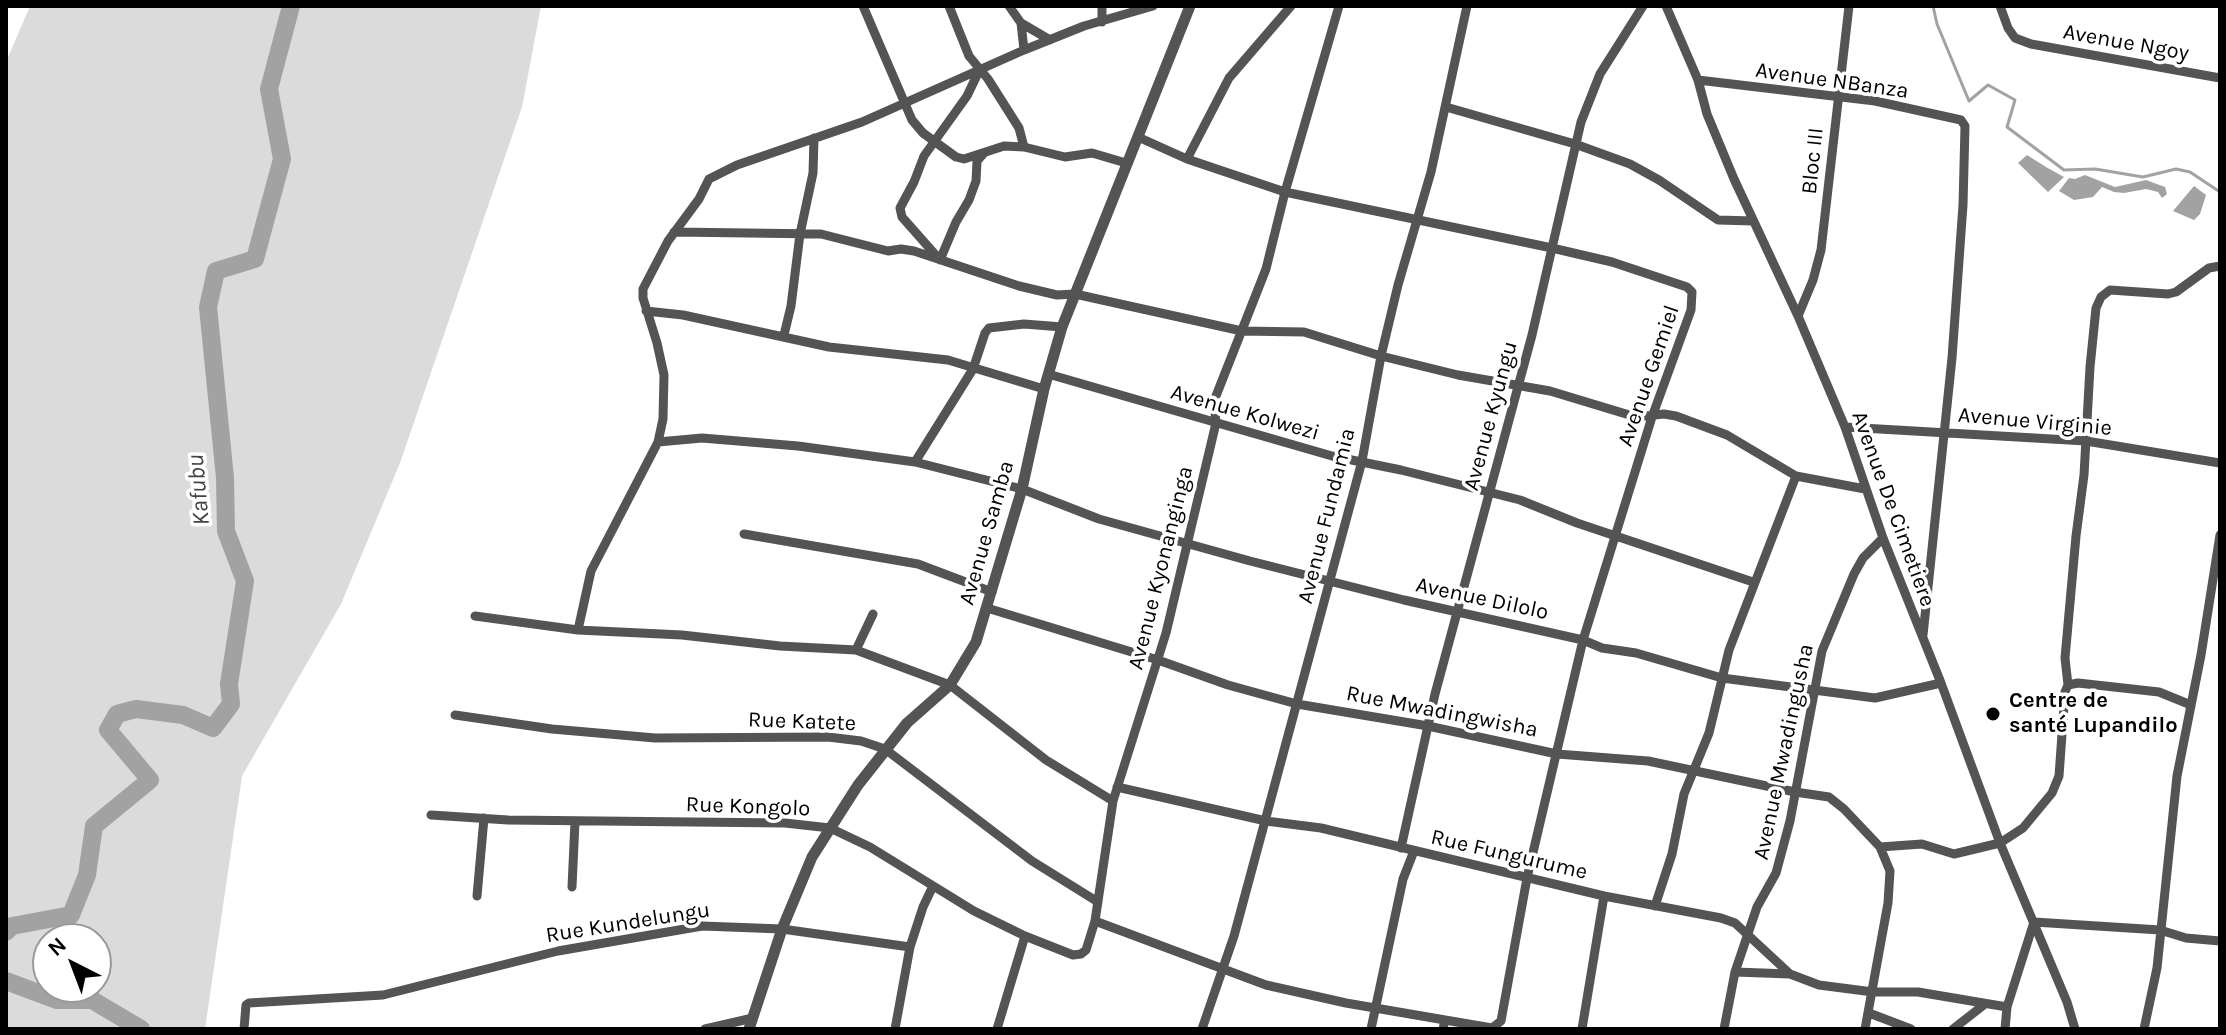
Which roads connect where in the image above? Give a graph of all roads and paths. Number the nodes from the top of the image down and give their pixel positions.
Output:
1 (863, 6) edge
2 (949, 6) edge
3 (1009, 6) edge
4 (1102, 6) edge
5 (1153, 6) edge
6 (1190, 6) edge
7 (1291, 6) edge
8 (1339, 6) edge
9 (1467, 6) edge
10 (1643, 6) edge
11 (1666, 6) edge
12 (1849, 6) edge
13 (2000, 6) edge
14 (1102, 22) junction
15 (1021, 23) junction
16 (1050, 40) junction
17 (1024, 50) junction
18 (979, 71) junction
19 (2220, 78) edge
20 (1698, 80) junction
21 (1837, 97) junction
22 (904, 103) junction
23 (1446, 107) junction
24 (1138, 137) junction
25 (814, 138) junction
26 (933, 141) junction
27 (1575, 144) junction
28 (1024, 147) junction
29 (984, 152) junction
30 (1187, 159) junction
31 (1126, 163) junction
32 (1285, 192) junction
33 (1416, 221) junction
34 (1753, 221) junction
35 (674, 232) junction
36 (800, 234) junction
37 (1552, 248) junction
38 (940, 260) junction
39 (2220, 266) edge
40 (1075, 294) junction
41 (646, 311) junction
42 (1798, 316) junction
43 (1062, 327) junction
44 (1242, 331) junction
45 (784, 335) junction
46 (1381, 356) junction
47 (973, 369) junction
48 (1048, 374) junction
49 (1518, 383) junction
50 (1044, 389) junction
51 (1652, 417) junction
52 (1216, 423) junction
53 (1845, 427) junction
54 (1946, 432) junction
55 (2086, 441) junction
56 (658, 442) junction
57 (1362, 461) junction
58 (915, 462) junction
59 (2220, 463) edge
60 (1796, 476) junction
61 (1022, 489) junction
62 (1865, 489) junction
63 (1489, 494) junction
64 (744, 534) dead end
65 (2220, 535) edge
66 (1617, 536) junction
67 (1883, 538) junction
68 (1186, 543) junction
69 (1331, 580) junction
70 (1753, 582) junction
71 (992, 592) junction
72 (987, 608) junction
73 (1457, 611) junction
74 (873, 614) dead end
75 (475, 616) dead end
76 (578, 630) junction
77 (1923, 638) junction
78 (1583, 640) junction
79 (856, 650) junction
80 (1158, 660) junction
81 (1722, 678) junction
82 (1941, 683) junction
83 (950, 685) junction
84 (2068, 685) junction
85 (1813, 691) junction
86 (1297, 704) junction
87 (2191, 705) junction
88 (455, 715) dead end
89 (1428, 726) junction
90 (885, 749) junction
91 (1557, 754) junction
92 (1695, 769) junction
93 (1117, 787) junction
94 (1795, 792) junction
95 (1113, 801) junction
96 (431, 815) dead end
97 (484, 818) junction
98 (1266, 821) junction
99 (575, 822) junction
100 (830, 828) junction
101 (2000, 843) junction
102 (1880, 847) junction
103 (1401, 848) junction
104 (1414, 851) junction
105 (1527, 878) junction
106 (933, 886) junction
107 (572, 887) dead end
108 (477, 896) dead end
109 (1604, 896) junction
110 (1098, 902) junction
111 (1655, 906) junction
112 (1095, 921) junction
113 (2034, 922) junction
114 (782, 929) junction
115 (2160, 930) junction
116 (1749, 935) junction
117 (1025, 936) junction
118 (2220, 941) edge
119 (910, 947) junction
120 (1081, 954) joint
121 (1224, 969) junction
122 (1735, 972) junction
123 (1790, 974) junction
124 (1873, 992) junction
125 (1985, 1004) junction
126 (1376, 1006) junction
127 (2007, 1007) junction
128 (1869, 1013) junction
129 (751, 1024) edge
130 (1444, 1024) edge
131 (1204, 1028) edge
132 (1492, 1028) edge
133 (244, 1029) edge
134 (705, 1029) edge
135 (895, 1029) edge
136 (997, 1029) edge
137 (1371, 1029) edge
138 (1582, 1029) edge
139 (1724, 1029) edge
140 (1865, 1029) edge
141 (1911, 1029) edge
142 (1953, 1029) edge
143 (2005, 1029) edge
144 (2075, 1029) edge
145 (2144, 1029) edge

1 - 22 street
2 - 18 street
3 - 15 street
4 - 14 street
5 - 14 street
6 - 24 street, Avenue Samba
7 - 30 street
8 - 32 street, Avenue Kyonanginga
9 - 23 street, Avenue Fundamia
10 - 27 street, Avenue Kyungu
11 - 20 street, Avenue De Cimetiere
12 - 21 street, Bloc III
13 - 19 street, Avenue Ngoy
14 - 16 street
15 - 16 street
15 - 17 street
16 - 17 street
17 - 18 street
18 - 22 street
18 - 26 street
18 - 28 street
20 - 21 street, Avenue NBanza
20 - 34 street, Avenue De Cimetiere
21 - 42 street, Bloc III
21 - 54 street, Avenue NBanza
22 - 25 street
22 - 26 street
23 - 27 street
23 - 33 street, Avenue Fundamia
24 - 30 street, Avenue Gemiel
24 - 31 street, Avenue Samba
25 - 35 street
25 - 36 street
26 - 29 street
26 - 38 street
27 - 34 street
27 - 37 street, Avenue Kyungu
28 - 29 street
28 - 31 street
29 - 38 street
30 - 32 street, Avenue Gemiel
31 - 40 street, Avenue Samba
32 - 33 street, Avenue Gemiel
32 - 44 street, Avenue Kyonanginga
33 - 37 street, Avenue Gemiel
33 - 46 street, Avenue Fundamia
34 - 42 street, Avenue De Cimetiere
35 - 36 street
35 - 41 street
36 - 38 street
36 - 45 street
37 - 49 street, Avenue Kyungu
37 - 51 street, Avenue Gemiel
38 - 40 street
39 - 55 street
40 - 43 street, Avenue Samba
40 - 44 street
41 - 45 street
41 - 56 street
42 - 53 street, Avenue De Cimetiere
43 - 47 street
43 - 48 street, Avenue Samba
44 - 46 street
44 - 52 street, Avenue Kyonanginga
45 - 47 street
46 - 49 street
46 - 57 street, Avenue Fundamia
47 - 50 street
47 - 58 street
48 - 50 street, Avenue Samba
48 - 52 street, Avenue Kolwezi
49 - 51 street
49 - 63 street, Avenue Kyungu
50 - 61 street, Avenue Samba
51 - 60 street
51 - 66 street, Avenue Gemiel
52 - 57 street, Avenue Kolwezi
52 - 68 street, Avenue Kyonanginga
53 - 54 street, Avenue Virginie
53 - 62 street, Avenue De Cimetiere
54 - 55 street, Avenue Virginie
54 - 77 street
55 - 59 street, Avenue Virginie
55 - 84 street
56 - 58 street, Avenue Dilolo
56 - 76 street
57 - 63 street, Avenue Kolwezi
57 - 69 street, Avenue Fundamia
58 - 61 street, Avenue Dilolo
60 - 62 street
60 - 70 street
61 - 68 street, Avenue Dilolo
61 - 71 street, Avenue Samba
62 - 67 street, Avenue De Cimetiere
63 - 66 street, Avenue Kolwezi
63 - 73 street, Avenue Kyungu
64 - 71 street
65 - 87 street
66 - 70 street, Avenue Kolwezi
66 - 78 street, Avenue Gemiel
67 - 77 street, Avenue De Cimetiere
67 - 85 street, Avenue Mwadingusha
68 - 69 street, Avenue Dilolo
68 - 80 street, Avenue Kyonanginga
69 - 73 street, Avenue Dilolo
69 - 86 street, Avenue Fundamia
70 - 81 street
71 - 72 street, Avenue Samba
72 - 80 street, Rue Mwadingwisha
72 - 83 street, Avenue Samba
73 - 78 street, Avenue Dilolo
73 - 89 street, Avenue Kyungu
74 - 79 street
75 - 76 street
76 - 79 street
77 - 82 street, Avenue De Cimetiere
78 - 81 street, Avenue Dilolo
78 - 91 street, Avenue Gemiel
79 - 83 street
80 - 86 street, Rue Mwadingwisha
80 - 93 street, Avenue Kyonanginga
81 - 85 street, Avenue Dilolo
81 - 92 street
82 - 85 street, Avenue Dilolo
82 - 101 street, Avenue De Cimetiere
83 - 90 street, Avenue Samba
83 - 95 street
84 - 87 street
84 - 101 street
85 - 94 street, Avenue Mwadingusha
86 - 89 street, Rue Mwadingwisha
86 - 98 street, Avenue Fundamia
87 - 115 street
88 - 90 street, Rue Katete
89 - 91 street, Rue Mwadingwisha
89 - 103 street, Avenue Kyungu
90 - 100 street, Avenue Samba
90 - 110 street, Rue Katete
91 - 92 street, Rue Mwadingwisha
91 - 105 street, Avenue Gemiel
92 - 94 street, Rue Mwadingwisha
92 - 111 street
93 - 95 street, Avenue Kyonanginga
93 - 98 street, Rue Fungurume
94 - 102 street, Rue Mwadingwisha
94 - 116 street, Avenue Mwadingusha
95 - 110 street, Avenue Kyonanginga
96 - 97 street, Rue Kongolo
97 - 99 street, Rue Kongolo
97 - 108 street
98 - 103 street, Rue Fungurume
98 - 121 street, Avenue Fundamia
99 - 100 street, Rue Kongolo
99 - 107 street
100 - 106 street, Rue Kongolo
100 - 114 street, Avenue Samba
101 - 102 street
101 - 113 street, Avenue De Cimetiere
102 - 124 street
103 - 104 street, Rue Fungurume
104 - 105 street, Rue Fungurume
104 - 126 street
105 - 109 street, Rue Fungurume
105 - 132 street, Avenue Gemiel
106 - 117 street, Rue Kongolo
106 - 119 street
109 - 111 street, Rue Fungurume
109 - 138 street
110 - 112 street, Avenue Kyonanginga
111 - 116 street, Rue Fungurume
112 - 120 street, Avenue Kyonanginga
112 - 121 street
113 - 115 street
113 - 127 street
113 - 144 street, Avenue De Cimetiere
114 - 119 street, Rue Kundelungu
114 - 129 street, Avenue Samba
114 - 133 street, Rue Kundelungu
115 - 118 street
115 - 145 street
116 - 122 street, Avenue Mwadingusha
116 - 123 street, Rue Fungurume
117 - 120 street, Rue Kongolo
117 - 136 street
119 - 135 street
121 - 126 street
121 - 131 street, Avenue Fundamia
122 - 123 street
122 - 139 street, Avenue Mwadingusha
123 - 124 street, Rue Fungurume
124 - 125 street, Rue Fungurume
124 - 128 street
125 - 127 street, Rue Fungurume
125 - 142 street
126 - 130 street
126 - 137 street
127 - 143 street
128 - 140 street
128 - 141 street
129 - 134 street
130 - 132 street

